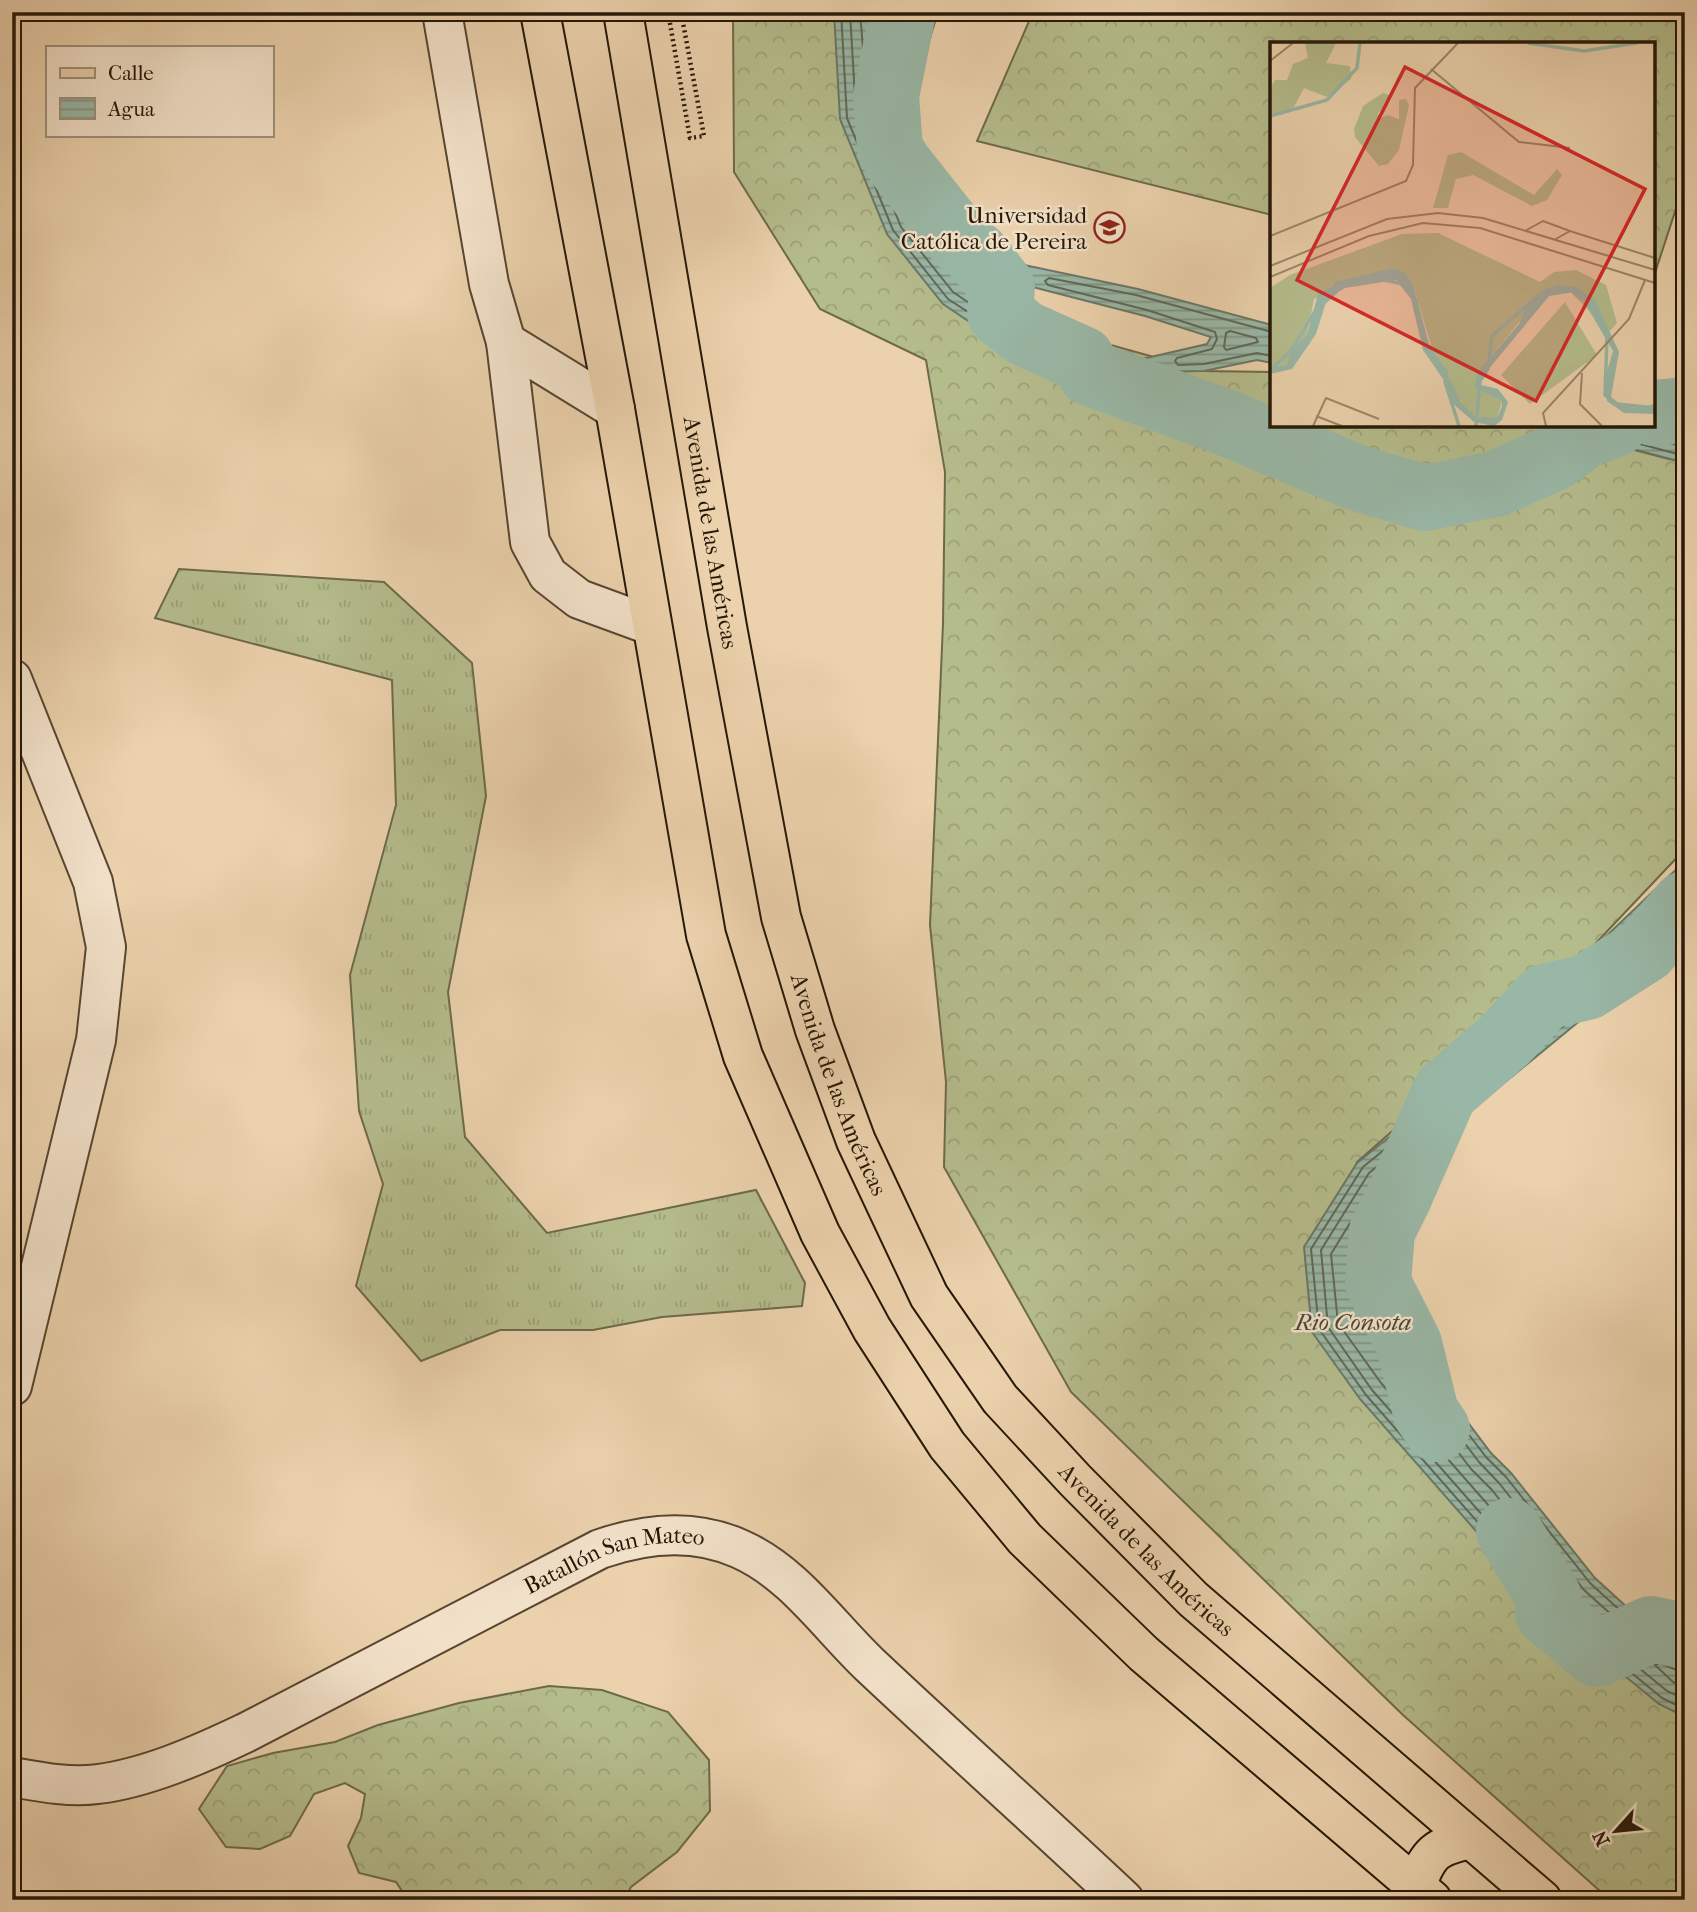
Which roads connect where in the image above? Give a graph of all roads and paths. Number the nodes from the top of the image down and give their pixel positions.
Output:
1 (442, 12) edge
2 (540, 12) edge
3 (623, 12) edge
4 (668, 12) edge
5 (681, 12) edge
6 (506, 342) junction
7 (615, 409) junction
8 (650, 625) junction
9 (12, 679) edge
10 (12, 1386) edge
11 (12, 1777) edge
12 (1470, 1839) junction
13 (1424, 1893) edge
14 (1124, 1900) edge
15 (1542, 1900) edge

1 - 6 lane
2 - 7 main road
3 - 12 main road, Avenida de las Américas
4 - 5 path
6 - 7 lane
6 - 8 lane
7 - 8 main road
8 - 13 main road
9 - 10 lane
11 - 14 lane, Batallón San Mateo
12 - 13 main road
12 - 15 main road, Avenida de las Américas

